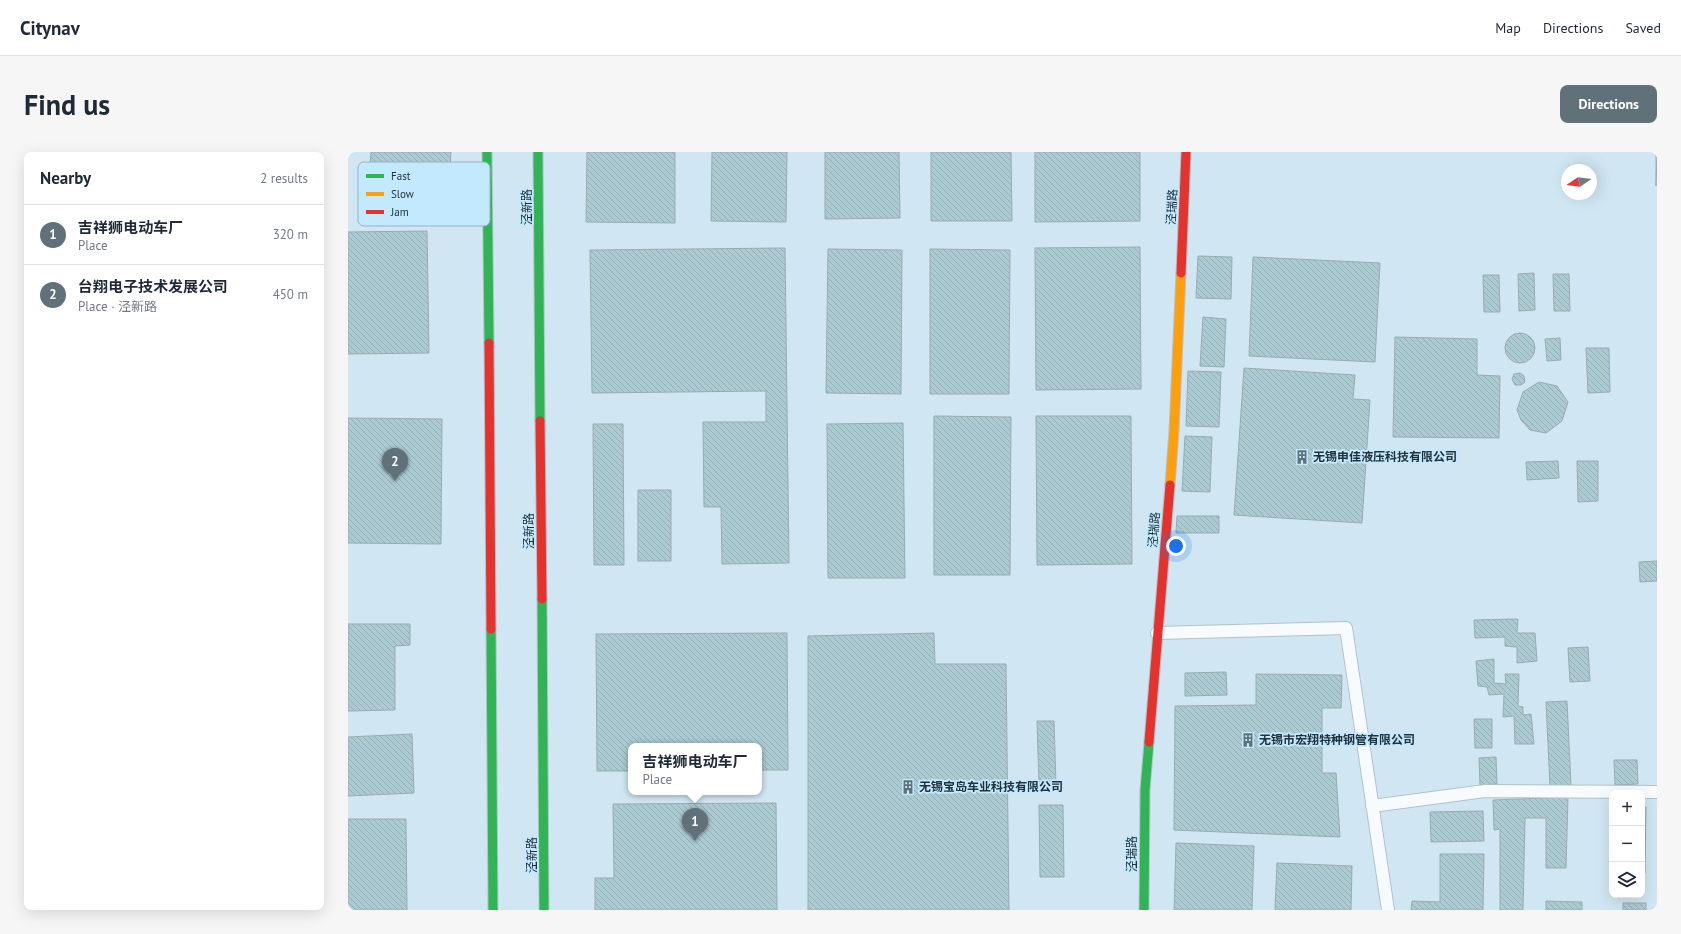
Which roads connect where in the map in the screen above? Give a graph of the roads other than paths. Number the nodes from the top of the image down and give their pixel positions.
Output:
1 (487, 152) edge
2 (538, 152) edge
3 (1186, 152) edge
4 (487, 162) edge
5 (488, 226) edge
6 (1157, 633) junction
7 (1657, 792) edge
8 (1372, 806) junction
9 (493, 910) edge
10 (544, 910) edge
11 (1144, 910) edge
12 (1388, 910) edge

1 - 4 street
2 - 10 street, 泾新路
3 - 6 street, 泾瑞路
5 - 9 street
6 - 8 street
6 - 11 street, 泾瑞路
7 - 8 street
8 - 12 street

